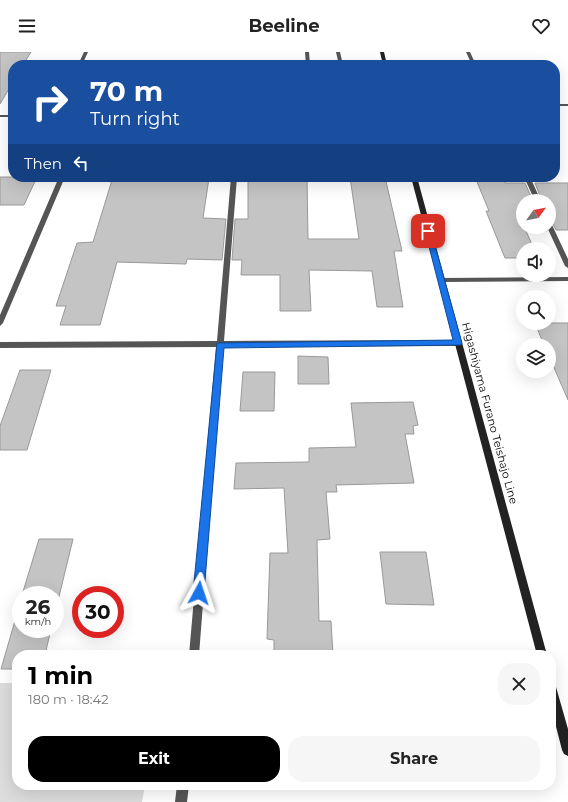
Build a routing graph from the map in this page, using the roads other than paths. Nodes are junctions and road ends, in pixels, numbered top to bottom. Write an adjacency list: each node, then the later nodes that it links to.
1 (60, 182): 10 (street)
2 (234, 182): 13 (street)
3 (415, 182): 9 (main road, Higashiyama Furano Teishajo Line)
4 (529, 182): 5 (street)
5 (535, 194)
6 (553, 234): 7 (street)
7 (568, 266)
8 (568, 279): 9 (street)
9 (441, 280): 11 (main road, Higashiyama Furano Teishajo Line)
10 (0, 323)
11 (458, 343): 13 (street); 15 (main road, Higashiyama Furano Teishajo Line)
12 (0, 345): 13 (street)
13 (220, 345): 14 (street)
14 (194, 650)
15 (541, 650)
16 (556, 706): 17 (main road)
17 (568, 750)
18 (182, 790): 19 (street)
19 (181, 802)

